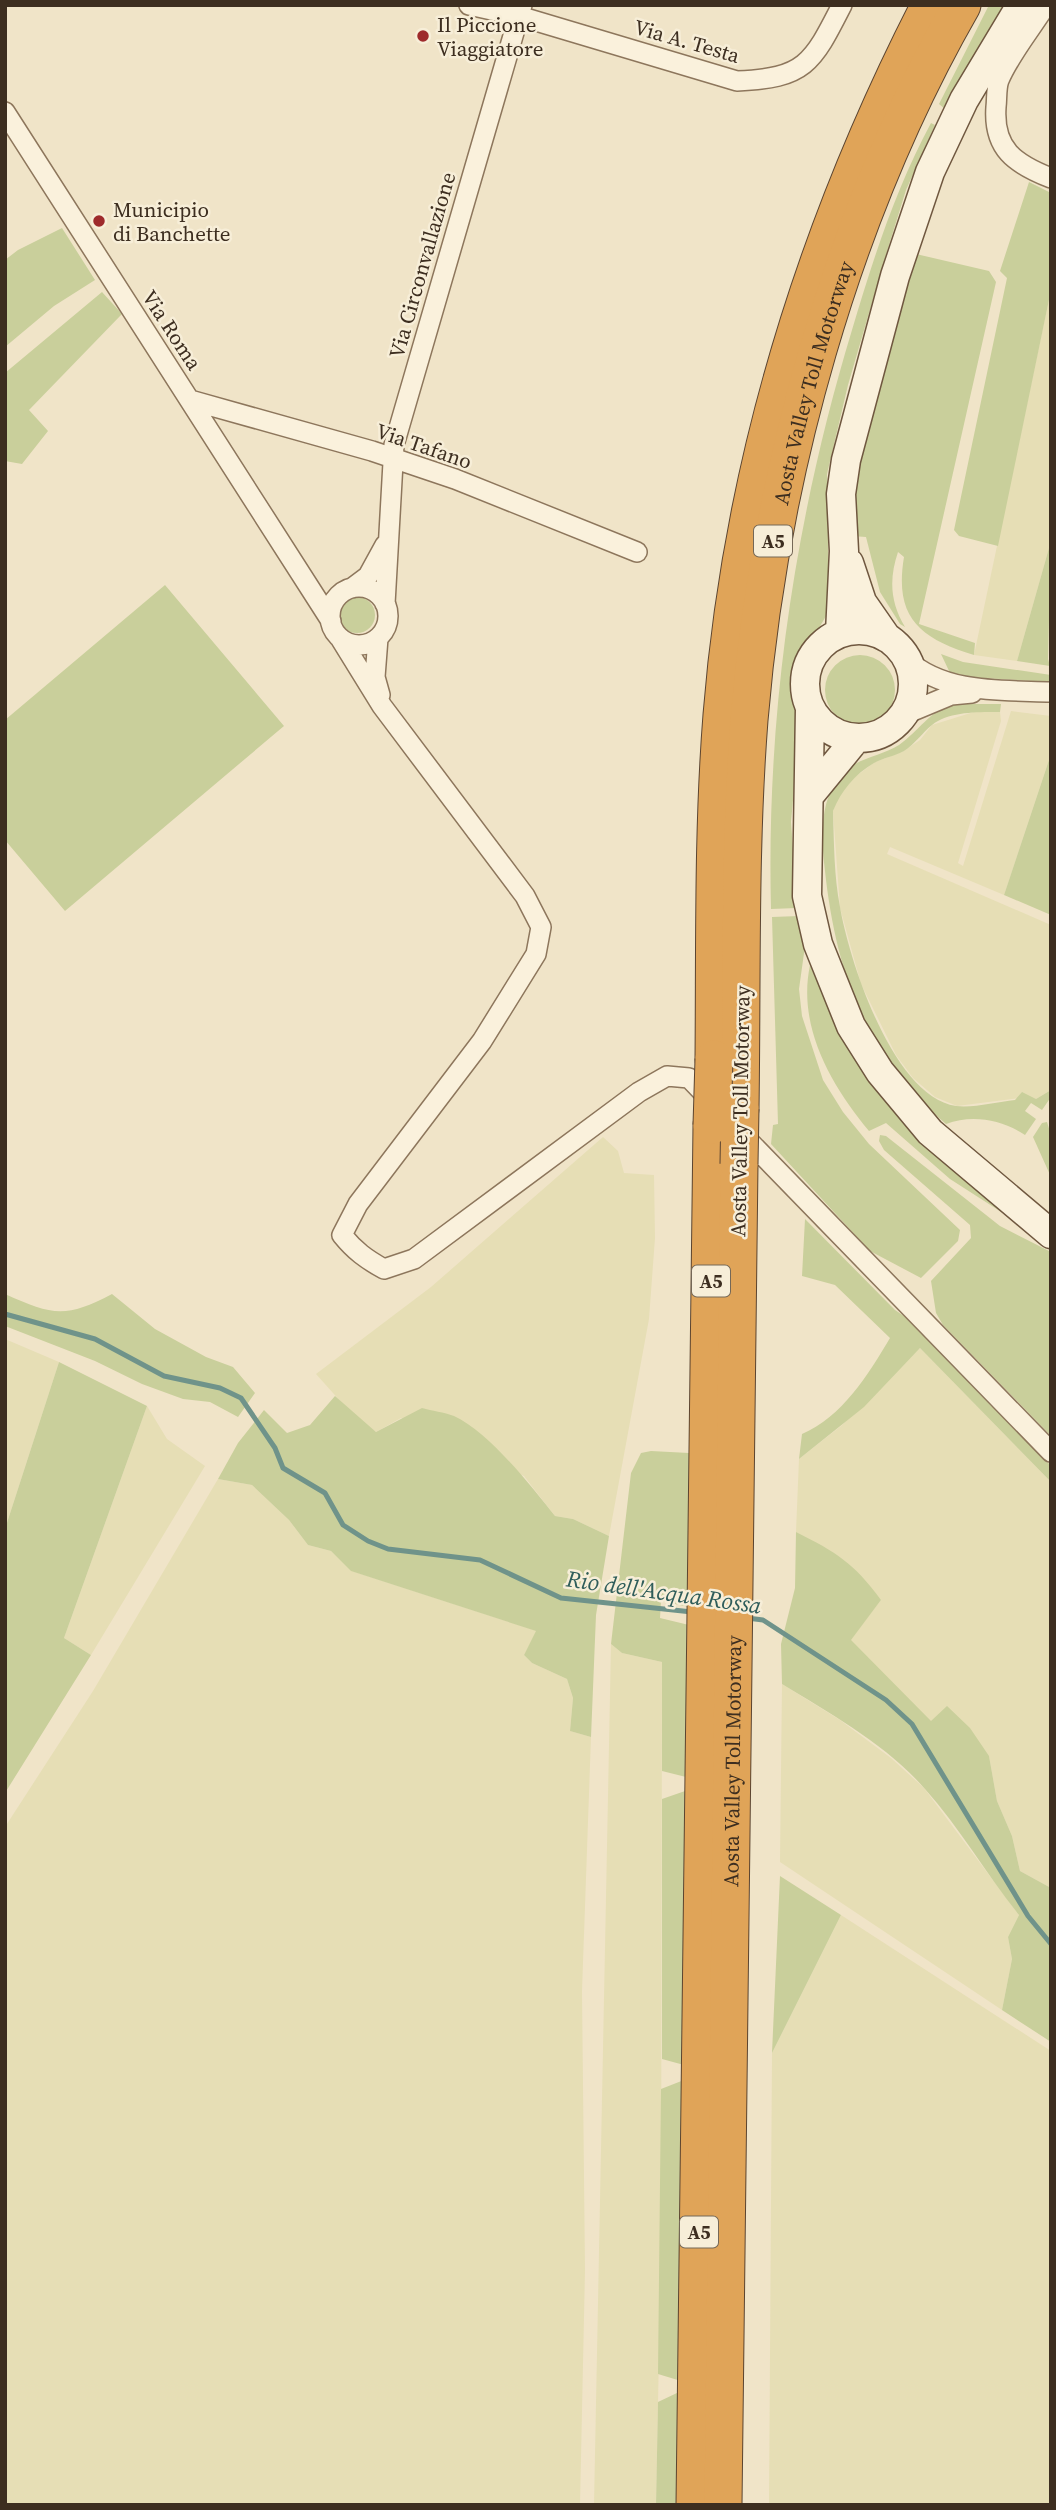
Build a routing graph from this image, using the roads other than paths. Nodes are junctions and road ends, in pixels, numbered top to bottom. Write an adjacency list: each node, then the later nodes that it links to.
1 (469, 5): 7 (street, Via A. Testa)
2 (842, 5): 7 (street, Via A. Testa)
3 (930, 5): 30 (highway, Aosta Valley Toll Motorway / A5, bridge)
4 (962, 5): 30 (highway, Aosta Valley Toll Motorway / A5)
5 (1021, 5): 13 (main road)
6 (1046, 5): 9 (street)
7 (521, 11): 11 (street, Via Circonvallazione)
8 (7, 118): 10 (street, Via Roma)
9 (1051, 178)
10 (190, 400): 11 (street, Via Tafano); 15 (street, Via Roma)
11 (393, 458): 12 (street, Via Circonvallazione); 14 (street, Via Tafano)
12 (387, 541): 16 (street, Via Circonvallazione); 17 (street, Via Circonvallazione)
13 (844, 551): 19 (main road); 21 (main road)
14 (637, 552)
15 (298, 573): 16 (street, Via Roma); 18 (street, Via Roma)
16 (345, 592): 17 (street); 18 (street)
17 (385, 604): 20 (street)
18 (335, 629): 20 (street); 25 (street, Via Roma)
19 (840, 633): 21 (main road); 26 (main road)
20 (378, 638): 25 (street)
21 (887, 638): 22 (main road)
22 (906, 659): 23 (street); 27 (main road)
23 (997, 690): 24 (street); 27 (street)
24 (1051, 692)
25 (382, 706): 33 (street, Via Roma)
26 (810, 708): 28 (main road); 29 (main road)
27 (903, 715): 28 (main road)
28 (855, 740): 29 (main road)
29 (810, 794): 31 (main road)
30 (726, 1117): 32 (highway, Aosta Valley Toll Motorway / A5); 32 (highway, Aosta Valley Toll Motorway / A5, bridge)
31 (1051, 1234)
32 (722, 1451): 34 (highway, Aosta Valley Toll Motorway / A5)
33 (1051, 1452)
34 (711, 2390): 35 (highway, Aosta Valley Toll Motorway / A5); 36 (highway, Aosta Valley Toll Motorway / A5)
35 (695, 2505)
36 (723, 2505)

